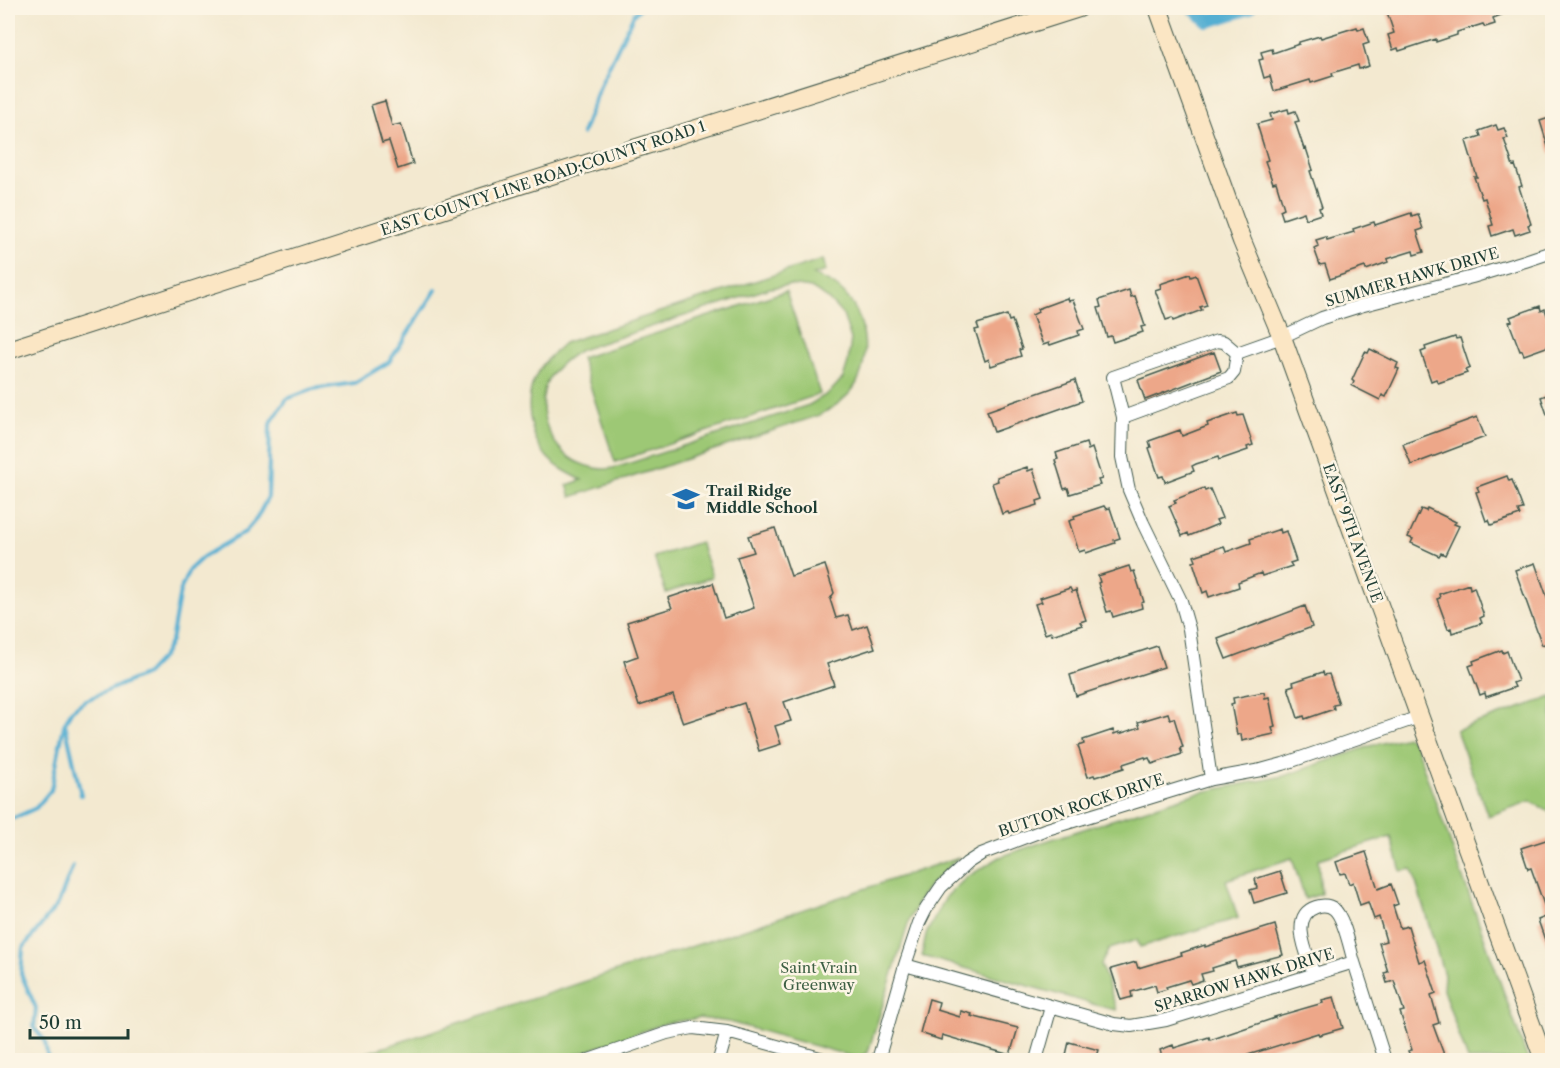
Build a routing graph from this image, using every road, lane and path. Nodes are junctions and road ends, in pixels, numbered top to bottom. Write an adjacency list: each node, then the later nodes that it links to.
1 (1079, 8): 5 (main road, EAST COUNTY LINE ROAD;COUNTY ROAD 1)
2 (1158, 8): 4 (main road, EAST 9TH AVENUE)
3 (1552, 252): 4 (street, SUMMER HAWK DRIVE)
4 (1282, 336): 6 (street, SUMMER HAWK DRIVE); 8 (main road, EAST 9TH AVENUE)
5 (8, 350)
6 (1237, 353): 7 (street); 7 (street)
7 (1123, 417): 9 (street)
8 (1419, 717): 9 (street, BUTTON ROCK DRIVE); 21 (main road, EAST 9TH AVENUE)
9 (1211, 779): 11 (street, BUTTON ROCK DRIVE)
10 (1354, 962): 12 (street, SPARROW HAWK DRIVE); 12 (street); 20 (street, SPARROW HAWK DRIVE)
11 (905, 965): 13 (street, SPARROW HAWK DRIVE); 18 (street, BUTTON ROCK DRIVE)
12 (1314, 974): 13 (street, SPARROW HAWK DRIVE)
13 (1051, 1007): 19 (street)
14 (727, 1032): 15 (street); 16 (street); 17 (street)
15 (589, 1060)
16 (719, 1060)
17 (827, 1060)
18 (878, 1060)
19 (1036, 1060)
20 (1385, 1060)
21 (1544, 1060)

